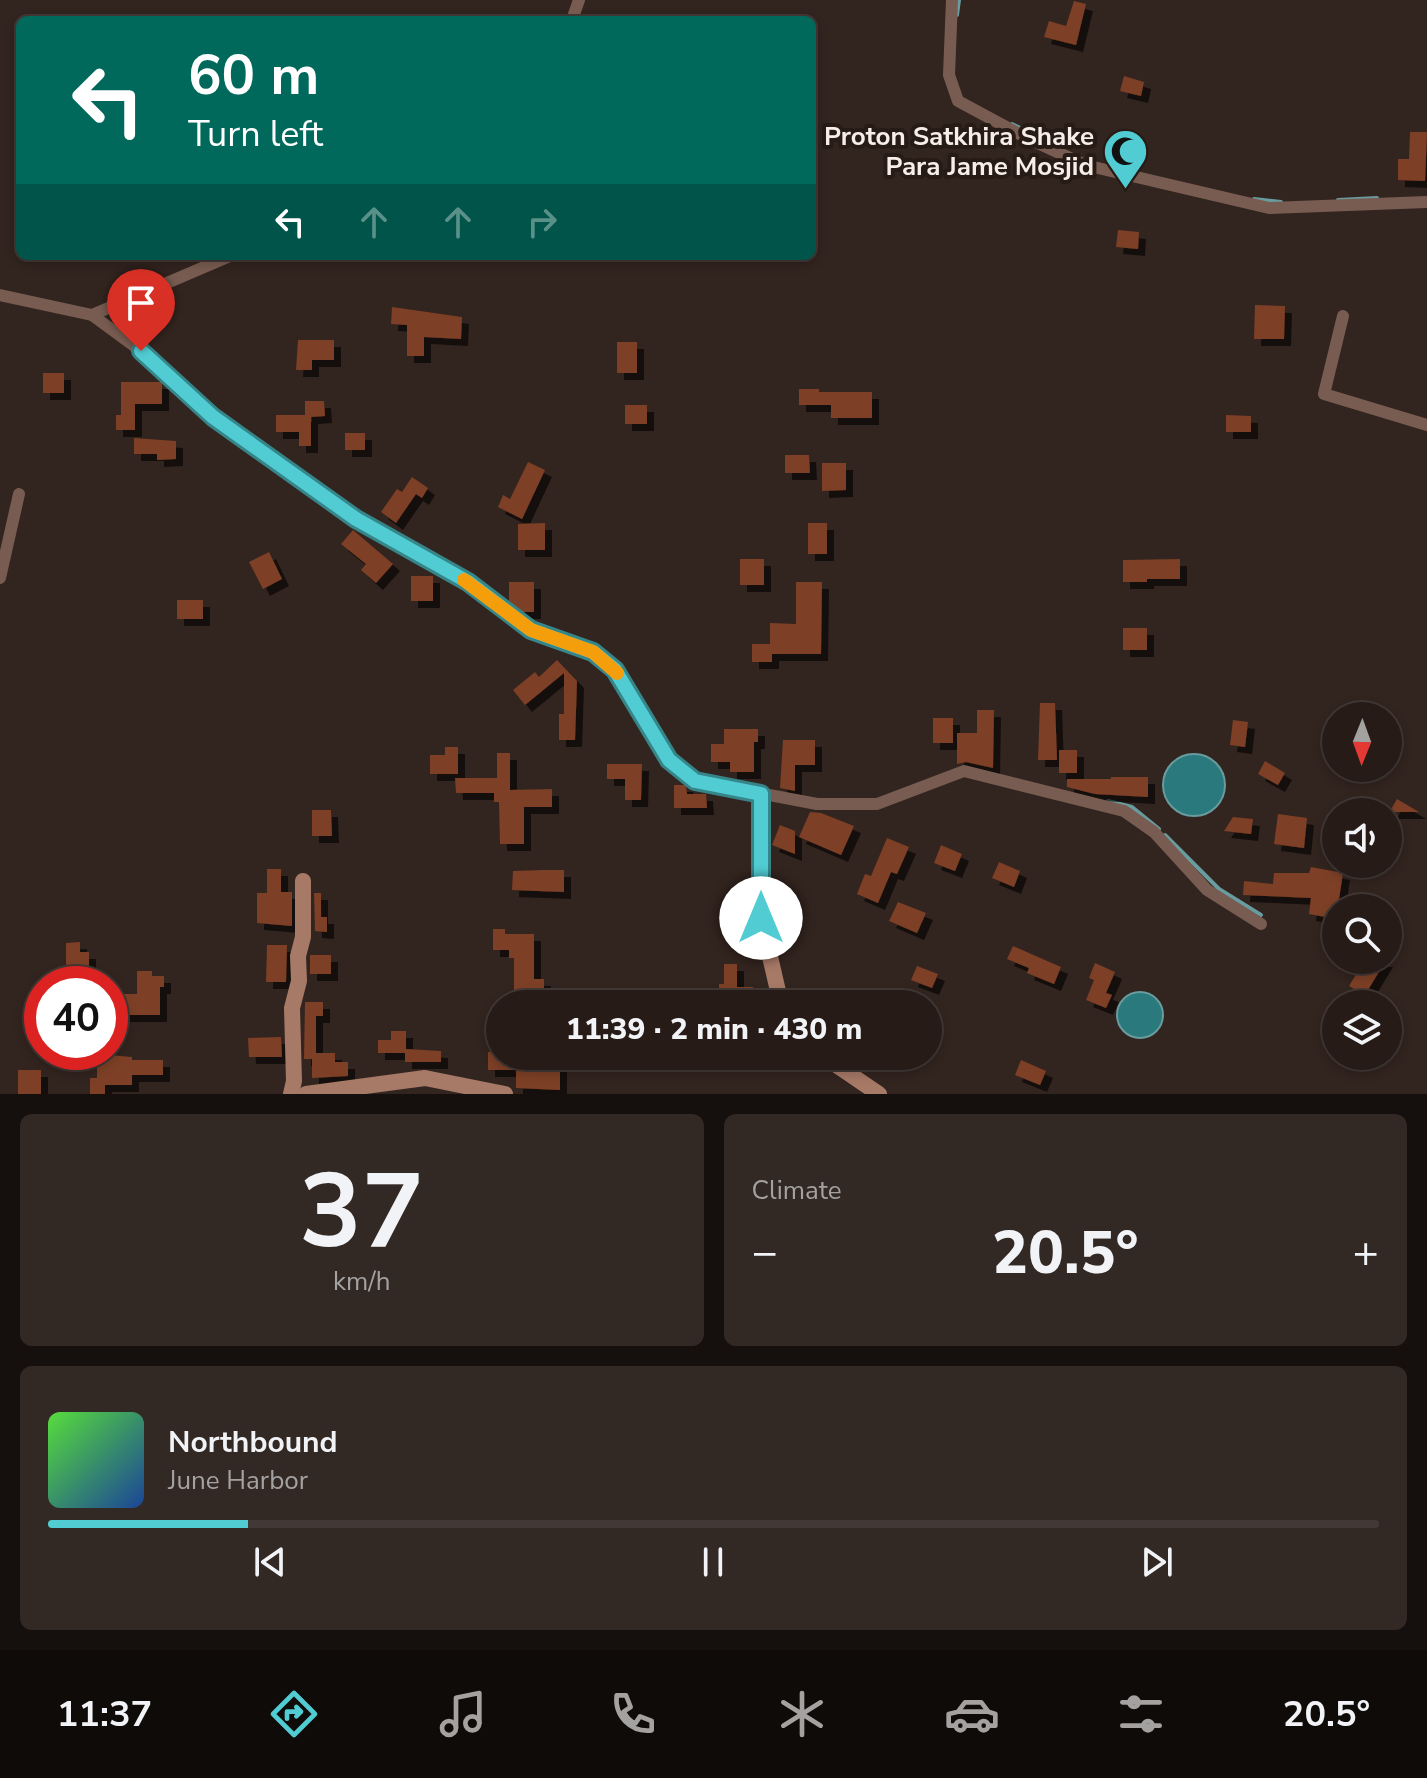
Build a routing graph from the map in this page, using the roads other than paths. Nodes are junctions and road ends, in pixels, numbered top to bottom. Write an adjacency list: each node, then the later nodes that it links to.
1 (952, 0): 2 (street)
2 (1427, 202)
3 (221, 260): 5 (street)
4 (0, 295): 5 (street)
5 (92, 315): 10 (street)
6 (1343, 316): 7 (street)
7 (1427, 425)
8 (19, 494): 9 (street)
9 (0, 578)
10 (761, 794): 12 (street); 13 (street)
11 (303, 881): 16 (street)
12 (1261, 924)
13 (778, 990)
14 (844, 1070): 19 (street)
15 (358, 1090): 17 (street); 18 (street)
16 (291, 1094)
17 (306, 1094)
18 (505, 1094)
19 (879, 1094)

